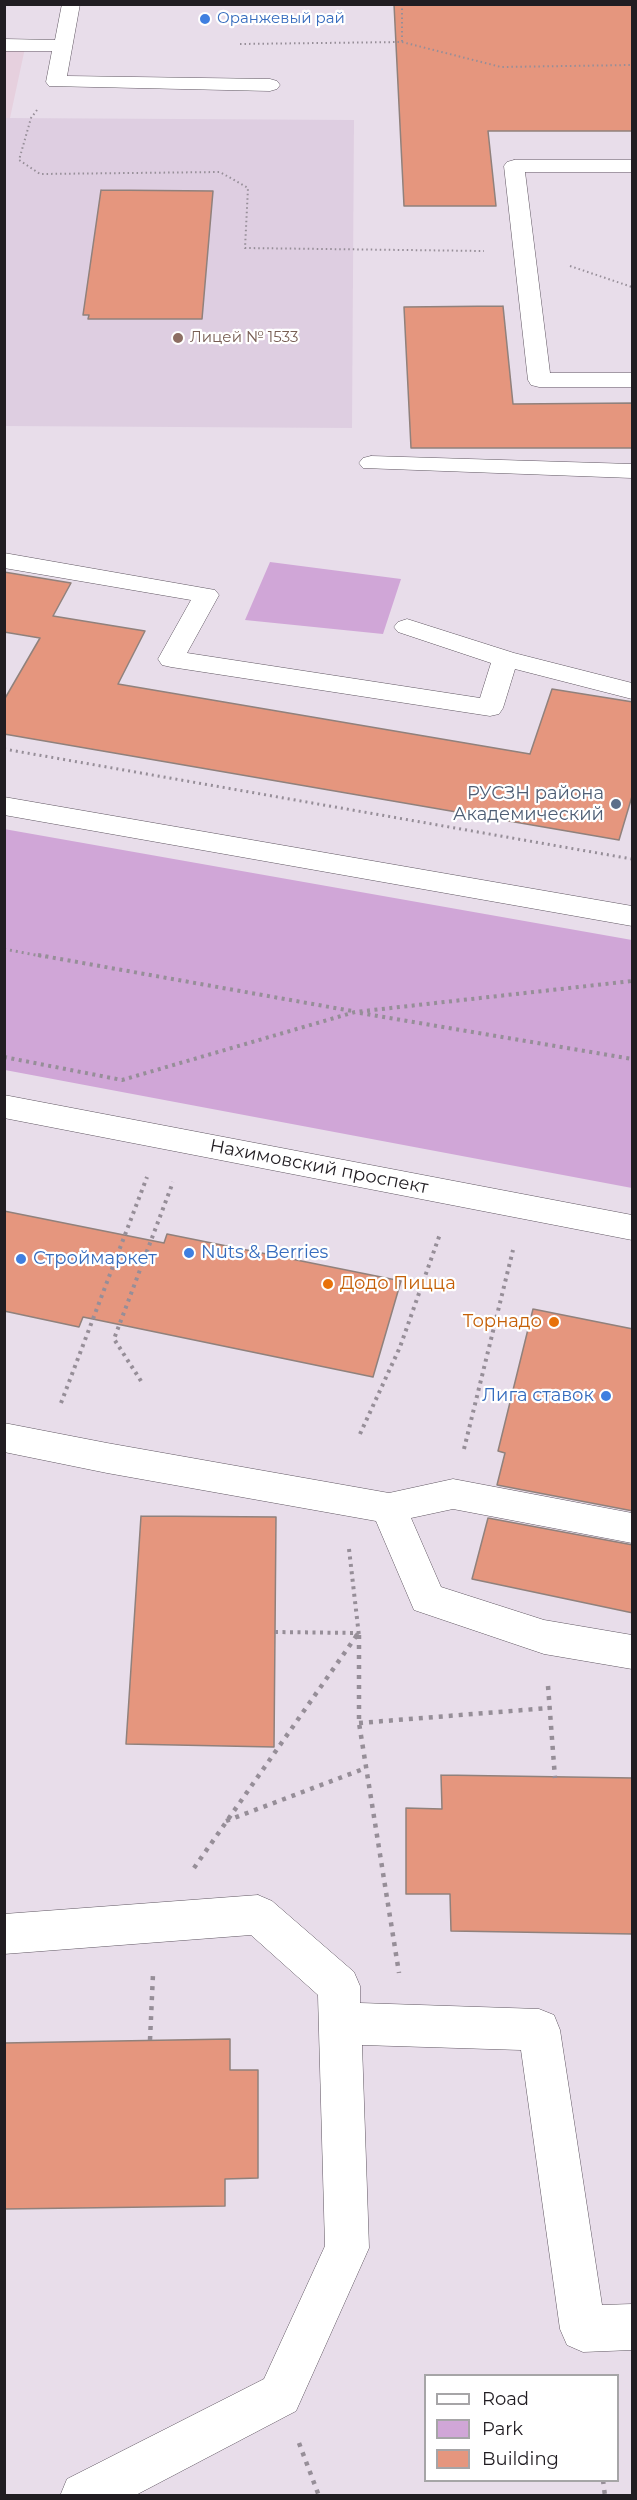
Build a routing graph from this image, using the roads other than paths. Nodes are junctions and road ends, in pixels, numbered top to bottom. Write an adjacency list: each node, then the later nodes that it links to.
1 (71, 4): 3 (main road)
2 (4, 45): 3 (main road)
3 (64, 45): 4 (main road)
4 (270, 85)
5 (633, 166): 6 (main road)
6 (633, 380)
7 (370, 463): 8 (main road)
8 (633, 471)
9 (4, 560): 11 (main road)
10 (407, 627): 11 (main road)
11 (505, 659): 12 (main road)
12 (633, 691)
13 (4, 806): 14 (main road)
14 (633, 916)
15 (4, 1106): 16 (main road, Нахимовский проспект)
16 (633, 1228)
17 (21, 1446): 18 (main road)
18 (389, 1508): 19 (main road); 20 (main road)
19 (633, 1528)
20 (633, 1652)
21 (4, 1934): 22 (main road)
22 (340, 2024): 23 (main road); 24 (main road)
23 (633, 2327)
24 (84, 2496)

